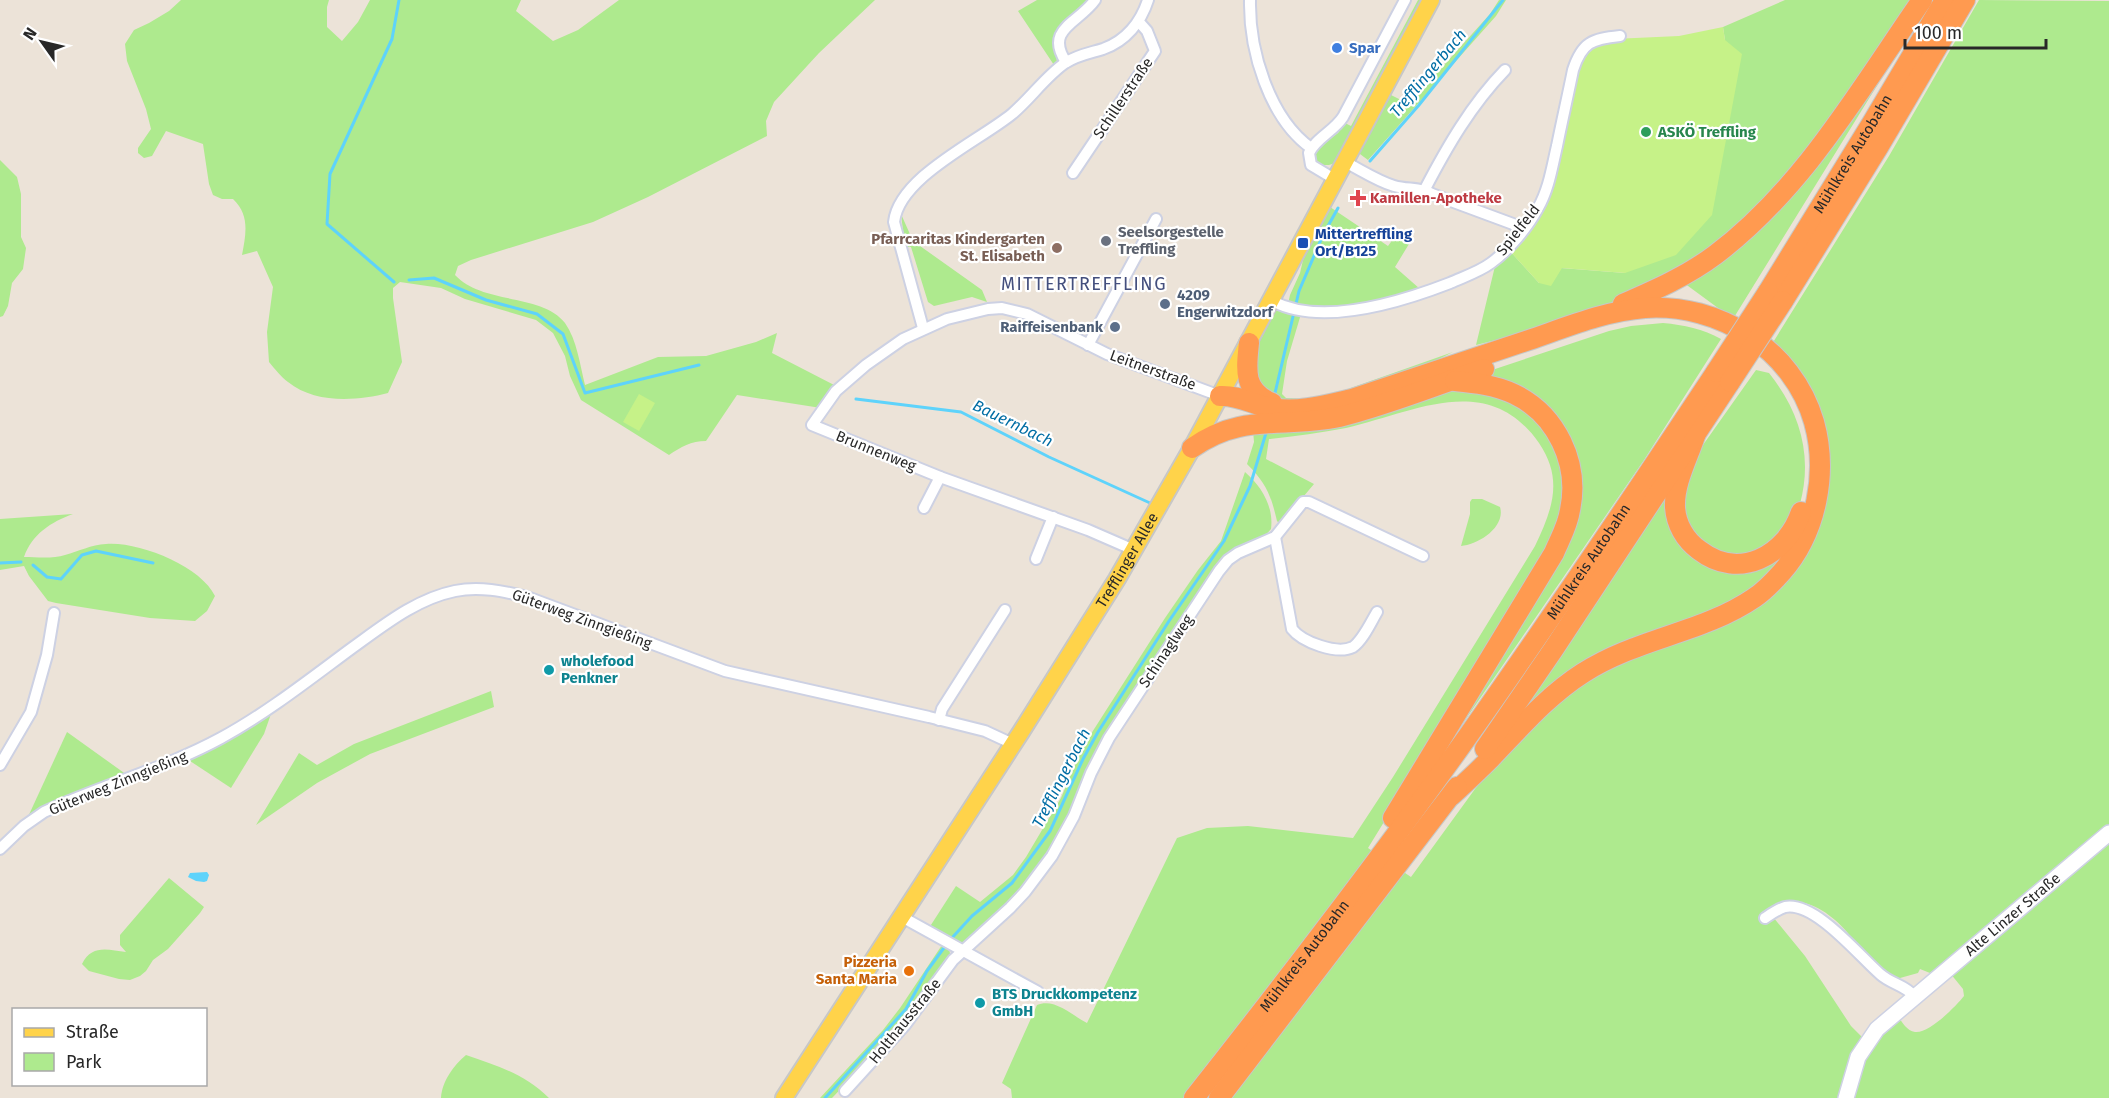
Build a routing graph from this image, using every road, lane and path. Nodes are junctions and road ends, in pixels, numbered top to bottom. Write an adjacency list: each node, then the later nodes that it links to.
1 (1095, 0): 11 (street)
2 (1148, 0): 9 (street)
3 (1250, 0): 13 (street)
4 (1405, 0): 13 (street)
5 (1431, 0): 14 (main road, Trefflinger Allee)
6 (1922, 0): 22 (highway)
7 (1945, 0): 20 (highway, Mühlkreis Autobahn)
8 (1965, 0): 20 (highway, Mühlkreis Autobahn)
9 (1139, 21): 11 (street); 15 (street, Schillerstraße)
10 (1620, 36): 19 (street, Spielfeld)
11 (1066, 62): 23 (street)
12 (1505, 70): 17 (street)
13 (1311, 148): 16 (street)
14 (1346, 162): 16 (main road, Trefflinger Allee); 17 (street)
15 (1073, 173)
16 (1336, 180): 21 (main road, Trefflinger Allee)
17 (1425, 189): 19 (street)
18 (1156, 219): 25 (street)
19 (1521, 231): 21 (street, Spielfeld)
20 (1775, 296): 26 (highway, Mühlkreis Autobahn, bridge)
21 (1279, 304): 24 (main road, Trefflinger Allee)
22 (1598, 317): 29 (highway); 47 (highway)
23 (923, 328): 25 (street, Leitnerstraße); 31 (street, Leitnerstraße)
24 (1249, 343): 28 (main road, Trefflinger Allee); 29 (highway)
25 (1088, 345): 28 (street, Leitnerstraße)
26 (1723, 377): 32 (highway, Mühlkreis Autobahn); 50 (highway, Mühlkreis Autobahn)
27 (1449, 381): 30 (highway); 32 (highway); 50 (highway)
28 (1220, 396): 29 (highway); 30 (highway); 33 (main road, Trefflinger Allee)
29 (1295, 409)
30 (1261, 423): 33 (highway)
31 (812, 424): 34 (street, Brunnenweg)
32 (1695, 436): 47 (highway, Mühlkreis Autobahn)
33 (1192, 448): 38 (main road, Trefflinger Allee)
34 (940, 477): 35 (street); 36 (street, Brunnenweg)
35 (924, 508)
36 (1053, 518): 38 (street, Brunnenweg); 40 (street)
37 (1275, 537): 39 (street); 42 (street); 53 (street, Schinaglweg)
38 (1134, 550): 45 (main road, Trefflinger Allee)
39 (1424, 556)
40 (1036, 559)
41 (1005, 610): 44 (street)
42 (1377, 612)
43 (54, 613): 46 (street)
44 (939, 720): 45 (street, Güterweg Zinngießing); 49 (street, Güterweg Zinngießing)
45 (1010, 743): 51 (main road, Trefflinger Allee)
46 (0, 765)
47 (1451, 796): 59 (highway, Mühlkreis Autobahn)
48 (2109, 833): 55 (street, Alte Linzer Straße)
49 (0, 849)
50 (1353, 892): 58 (highway, Mühlkreis Autobahn)
51 (902, 917): 53 (street); 57 (main road, Trefflinger Allee)
52 (1765, 918): 55 (street)
53 (959, 949): 54 (street); 56 (street, Holthausstraße)
54 (1038, 992)
55 (1914, 996): 60 (street, Alte Linzer Straße)
56 (845, 1090)
57 (784, 1098)
58 (1194, 1098)
59 (1220, 1098)
60 (1846, 1098)

